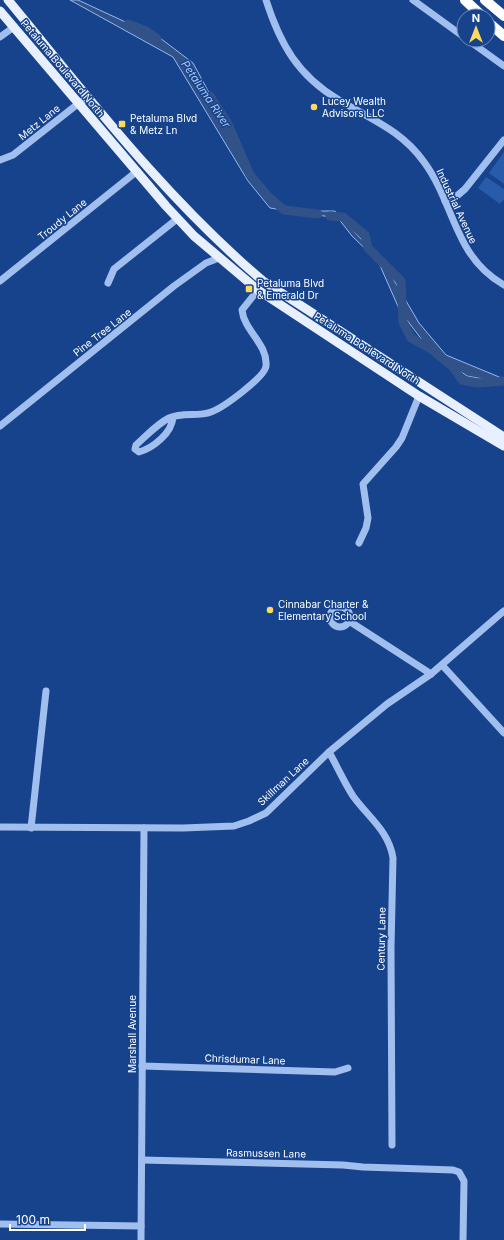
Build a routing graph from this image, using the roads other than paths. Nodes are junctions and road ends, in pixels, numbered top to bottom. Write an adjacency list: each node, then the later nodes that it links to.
1 (8, 0): 16 (main road, Petaluma Boulevard North)
2 (266, 0): 21 (street, Industrial Avenue)
3 (413, 0): 11 (street)
4 (465, 0): 6 (highway)
5 (485, 0): 8 (highway)
6 (474, 8)
7 (0, 11): 9 (main road, Petaluma Boulevard North)
8 (504, 16)
9 (14, 27): 13 (street); 17 (main road, Petaluma Boulevard North)
10 (496, 29): 12 (highway)
11 (456, 31)
12 (504, 36)
13 (0, 37)
14 (479, 48): 15 (street)
15 (504, 66)
16 (89, 98): 17 (street, Metz Lane); 31 (main road, Petaluma Boulevard North)
17 (79, 103): 19 (street, Metz Lane); 20 (main road, Petaluma Boulevard North)
18 (504, 140): 21 (street)
19 (0, 160)
20 (136, 172): 22 (main road, Petaluma Boulevard North); 24 (street, Troudy Lane)
21 (445, 201): 26 (street, Industrial Avenue)
22 (178, 219): 23 (main road, Petaluma Boulevard North); 25 (street)
23 (219, 258): 27 (main road, Petaluma Boulevard North); 30 (street, Pine Tree Lane)
24 (0, 281)
25 (108, 283)
26 (504, 285)
27 (258, 290): 28 (main road, Petaluma Boulevard North); 29 (street)
28 (419, 396): 32 (main road, Petaluma Boulevard North); 33 (street)
29 (173, 417): 29 (street)
30 (0, 426)
31 (504, 437)
32 (504, 446)
33 (359, 542)
34 (504, 611): 36 (street, Skillman Lane)
35 (349, 621): 37 (street)
36 (442, 665): 37 (street, Skillman Lane); 39 (street)
37 (431, 674): 40 (street, Skillman Lane)
38 (46, 691): 42 (street)
39 (504, 733)
40 (329, 752): 43 (street, Skillman Lane); 46 (street, Century Lane)
41 (0, 827): 42 (street, Skillman Lane)
42 (31, 828): 43 (street, Skillman Lane)
43 (144, 828): 44 (street, Marshall Avenue)
44 (142, 1066): 45 (street, Chrisdumar Lane); 47 (street, Marshall Avenue)
45 (348, 1068)
46 (392, 1145)
47 (142, 1160): 49 (street, Marshall Avenue); 51 (street, Rasmussen Lane)
48 (0, 1224): 49 (street)
49 (141, 1226): 50 (street, Marshall Avenue)
50 (141, 1240)
51 (463, 1240)

